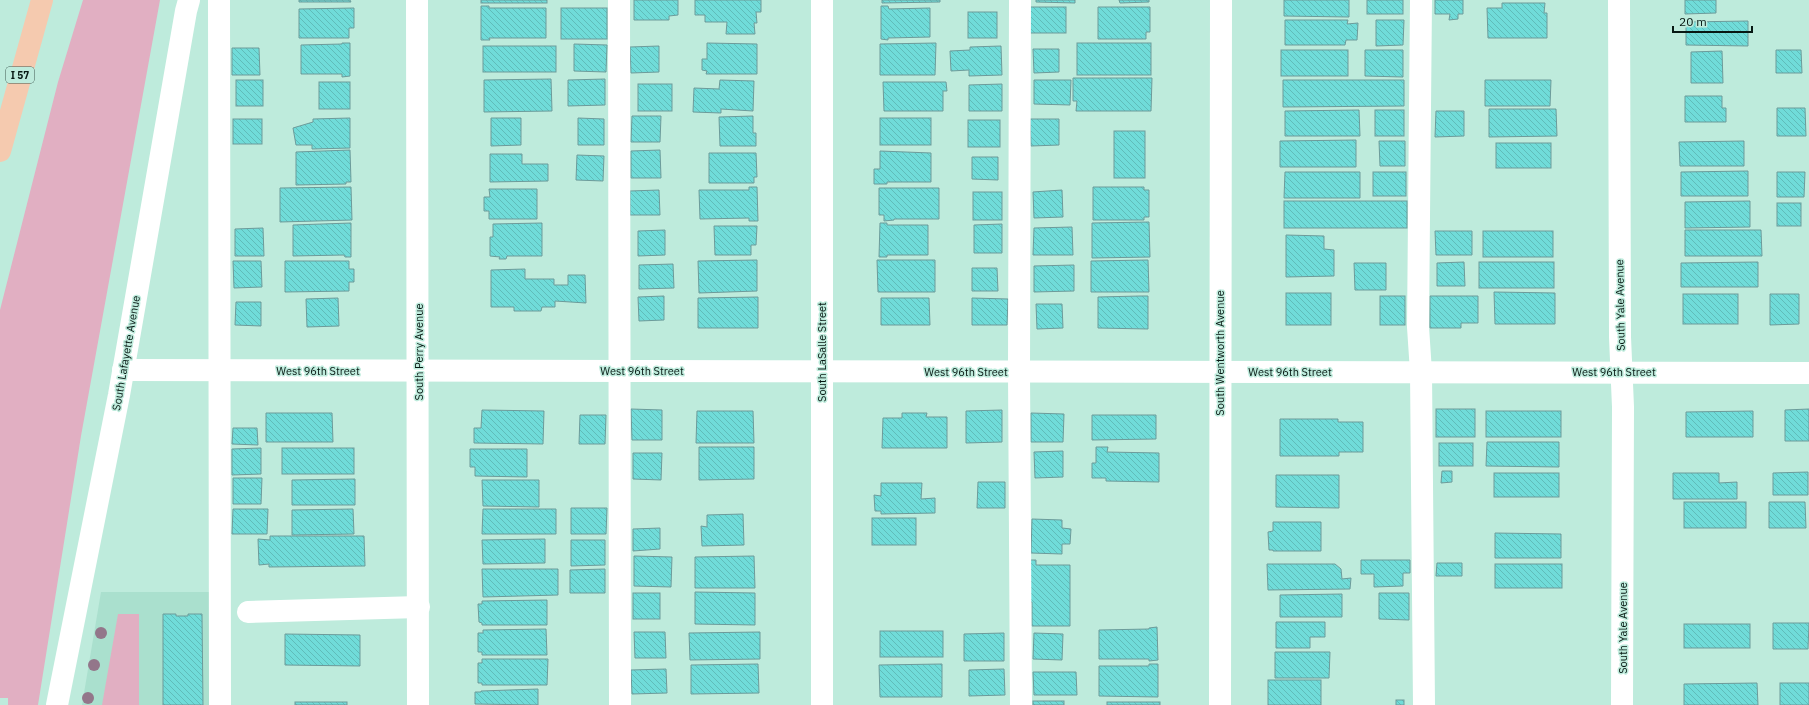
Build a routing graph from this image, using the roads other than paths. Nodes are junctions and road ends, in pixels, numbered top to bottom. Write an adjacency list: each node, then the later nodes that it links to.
1 (42, 0): 11 (highway, I 57)
2 (189, 0): 12 (street, South Lafayette Avenue)
3 (219, 0): 13 (street)
4 (417, 0): 14 (street, South Perry Avenue)
5 (619, 0): 15 (street)
6 (822, 0): 16 (street, South LaSalle Street)
7 (1020, 0): 17 (street)
8 (1221, 0): 18 (street, South Wentworth Avenue)
9 (1421, 0): 19 (street)
10 (1619, 0): 21 (street, South Yale Avenue)
11 (0, 151)
12 (123, 370): 13 (street, West 96th Street); 24 (street, South Lafayette Avenue)
13 (220, 371): 14 (street, West 96th Street); 25 (street)
14 (419, 371): 15 (street, West 96th Street); 22 (street, South Perry Avenue)
15 (620, 371): 16 (street, West 96th Street); 27 (street)
16 (822, 371): 17 (street, West 96th Street); 28 (street, South LaSalle Street)
17 (1018, 372): 18 (street, West 96th Street); 29 (street)
18 (1220, 372): 19 (street, West 96th Street); 30 (street, South Wentworth Avenue)
19 (1421, 372): 21 (street, West 96th Street); 31 (street)
20 (1809, 372): 21 (street, West 96th Street)
21 (1622, 373): 32 (street, South Yale Avenue)
22 (418, 607): 23 (street); 26 (street, South Perry Avenue)
23 (248, 612)
24 (57, 705)
25 (220, 705)
26 (418, 705)
27 (620, 705)
28 (822, 705)
29 (1021, 705)
30 (1220, 705)
31 (1424, 705)
32 (1622, 705)

